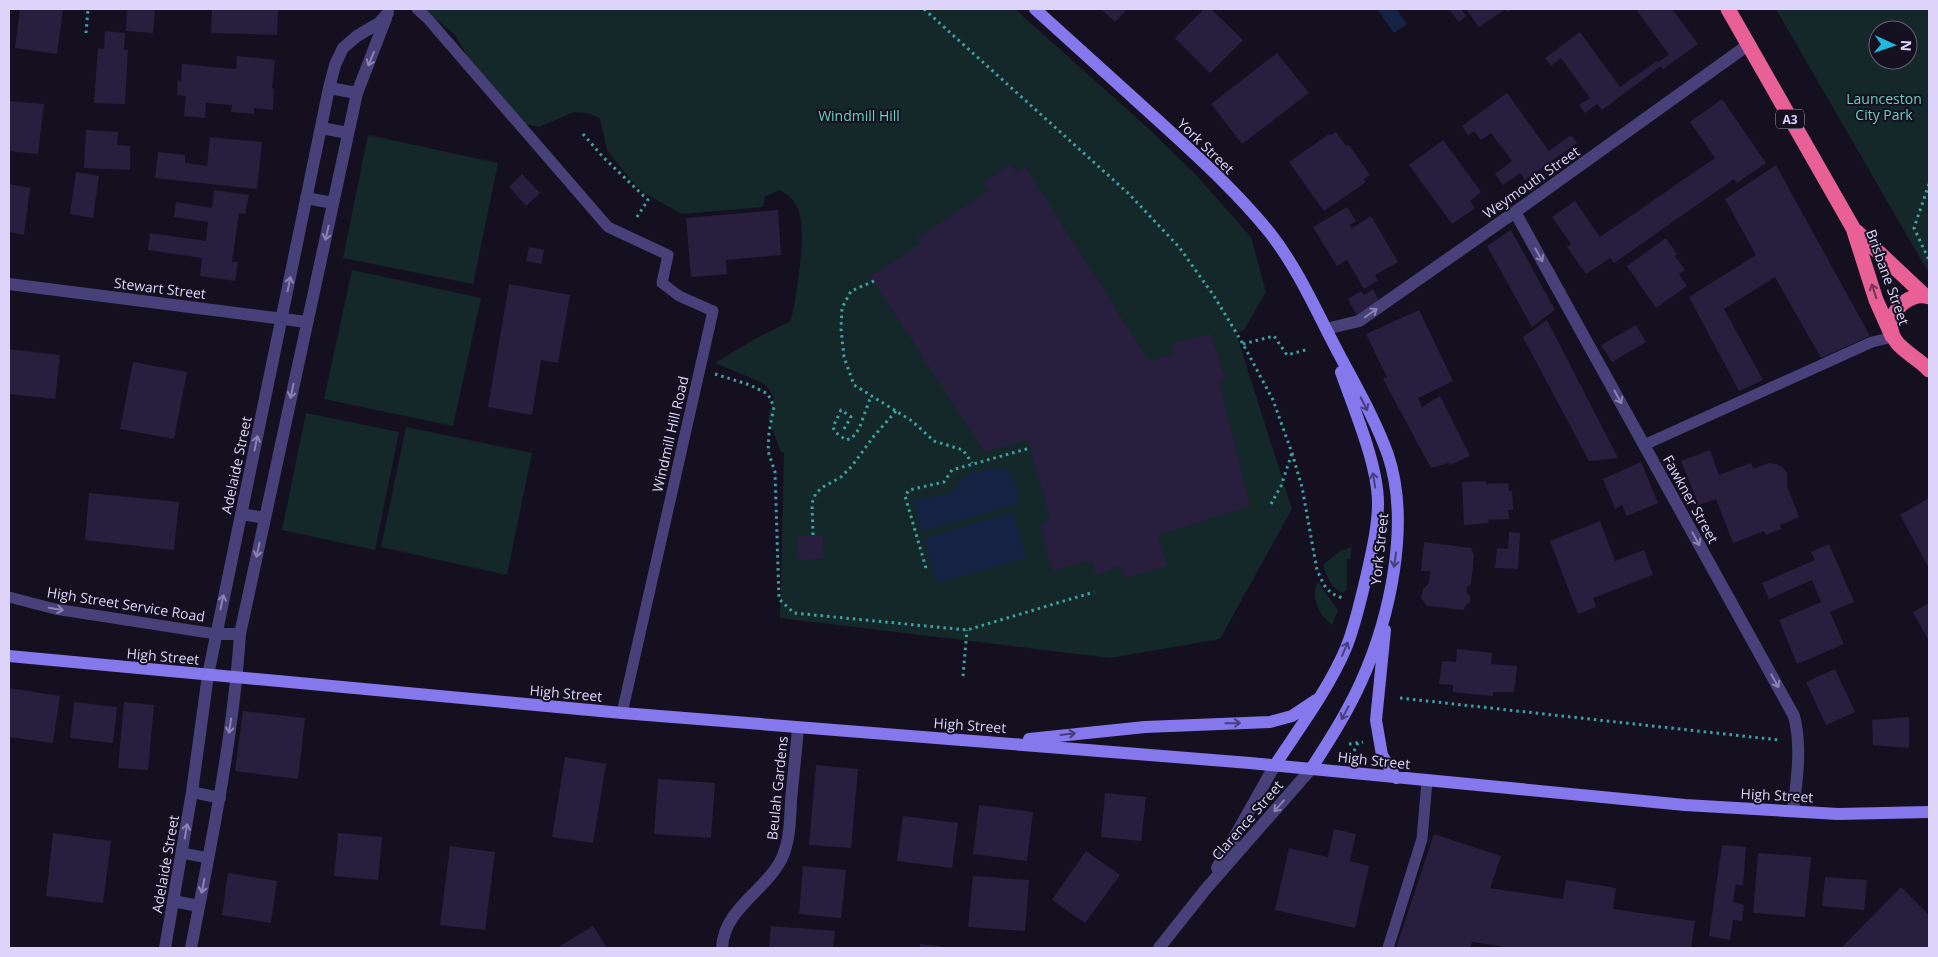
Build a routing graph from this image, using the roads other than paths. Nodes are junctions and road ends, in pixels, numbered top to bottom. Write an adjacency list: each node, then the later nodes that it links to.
1 (417, 9): 32 (lane, Windmill Hill Road)
2 (1036, 9): 18 (main road, York Street)
3 (1728, 9): 5 (highway, Brisbane Street / A3)
4 (389, 11): 6 (street, Adelaide Street); 7 (street, Adelaide Street, one-way to 7)
5 (1748, 45): 12 (street, Weymouth Street); 13 (highway, Brisbane Street / A3)
6 (329, 88): 7 (street); 8 (street, Adelaide Street)
7 (357, 93): 9 (street, Adelaide Street)
8 (321, 128): 9 (street); 10 (street, Adelaide Street)
9 (348, 133): 11 (street, Adelaide Street)
10 (306, 198): 11 (street); 16 (street, Adelaide Street, one-way to 10)
11 (333, 203): 17 (street, Adelaide Street, one-way to 17)
12 (1516, 212): 18 (street, Weymouth Street, one-way to 12); 21 (street, Fawkner Street, one-way to 21)
13 (1853, 228): 15 (highway, Brisbane Street / A3); 19 (highway, Brisbane Street / A3, one-way to 13)
14 (9, 284): 16 (street, Stewart Street)
15 (1926, 296): 19 (highway, A3)
16 (282, 318): 17 (street, Stewart Street); 22 (street, Adelaide Street, one-way to 16)
17 (307, 322): 23 (street, Adelaide Street, one-way to 23)
18 (1326, 329): 25 (main road, York Street, one-way to 25); 31 (main road, York Street, one-way to 18)
19 (1893, 337): 20 (highway, A3); 21 (lane)
20 (1929, 370)
21 (1644, 445): 41 (street, Fawkner Street, one-way to 41)
22 (241, 514): 23 (street); 26 (street, Adelaide Street, one-way to 22)
23 (265, 518): 27 (street, Adelaide Street, one-way to 27)
24 (9, 598): 26 (lane, High Street Service Road, one-way to 26)
25 (1388, 600): 36 (main road, York Street, one-way to 36); 37 (main road)
26 (216, 634): 27 (street, High Street Service Road); 29 (street, Adelaide Street)
27 (240, 634): 30 (street, Adelaide Street)
28 (9, 656): 29 (main road, High Street)
29 (208, 675): 30 (main road, High Street); 39 (street, Adelaide Street)
30 (237, 678): 32 (main road, High Street); 40 (street, Adelaide Street, one-way to 40)
31 (1321, 696): 34 (main road, one-way to 31); 35 (main road, York Street)
32 (622, 713): 33 (main road, High Street)
33 (798, 728): 34 (main road, High Street); 50 (street, Beulah Gardens)
34 (1002, 742): 35 (main road, High Street)
35 (1275, 765): 36 (main road, High Street); 45 (street, Clarence Street)
36 (1311, 769): 37 (main road, High Street); 45 (street, Clarence Street, one-way to 45)
37 (1396, 778): 38 (main road, High Street)
38 (1427, 781): 41 (main road, High Street); 52 (lane)
39 (192, 792): 40 (street); 43 (street, Adelaide Street, one-way to 39)
40 (220, 798): 44 (street, Adelaide Street)
41 (1793, 811): 42 (main road, High Street)
42 (1929, 812)
43 (182, 853): 44 (lane); 46 (street, Adelaide Street)
44 (208, 858): 47 (street, Adelaide Street, one-way to 47)
45 (1205, 890): 51 (street, Clarence Street)
46 (173, 901): 47 (street); 48 (street, Adelaide Street)
47 (199, 906): 49 (street, Adelaide Street)
48 (165, 948)
49 (192, 948)
50 (722, 948)
51 (1159, 948)
52 (1388, 948)

